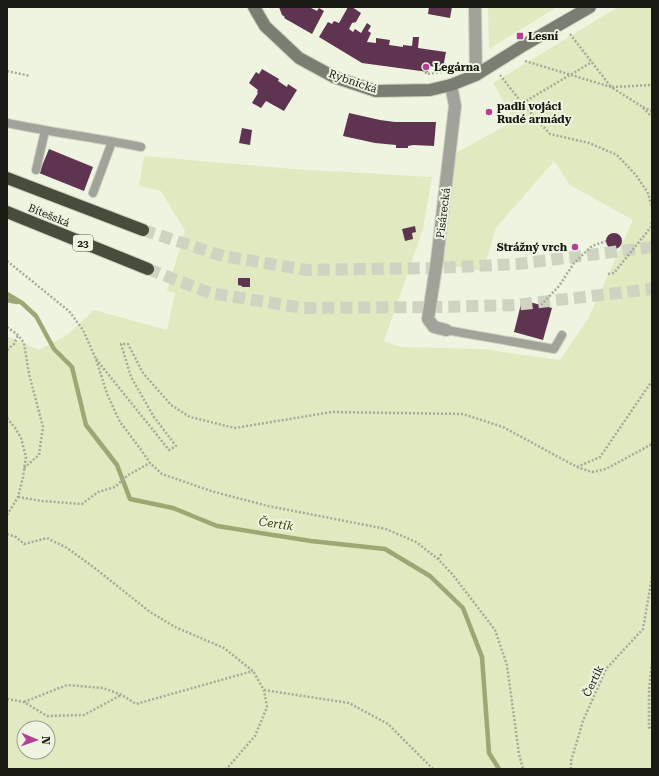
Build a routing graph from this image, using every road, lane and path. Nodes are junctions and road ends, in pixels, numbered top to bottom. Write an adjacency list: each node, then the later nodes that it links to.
1 (254, 7): 14 (street, Rybnická)
2 (590, 7): 7 (street)
3 (476, 8): 10 (street)
4 (570, 34): 6 (path)
5 (526, 62): 11 (path)
6 (592, 62): 11 (path); 16 (path)
7 (492, 66): 10 (street); 17 (path)
8 (7, 71): 12 (path)
9 (426, 72): 13 (path)
10 (476, 75): 14 (street, Rybnická)
11 (570, 75): 16 (path); 17 (path)
12 (30, 76)
13 (434, 77)
14 (451, 85): 39 (street, Pisárecká)
15 (652, 85): 16 (path)
16 (611, 87): 18 (path)
17 (522, 103): 20 (path); 29 (path)
18 (641, 106): 19 (path); 21 (path)
19 (652, 111)
20 (508, 112)
21 (652, 118)
22 (7, 123): 23 (lane)
23 (45, 131): 24 (lane); 26 (lane)
24 (112, 142): 25 (lane); 28 (lane)
25 (141, 147)
26 (36, 170)
27 (11, 180): 32 (highway, Bítešská)
28 (93, 193)
29 (652, 207)
30 (7, 212): 35 (highway, Bítešská / 23)
31 (652, 222): 36 (path)
32 (143, 230)
33 (606, 241): 37 (path)
34 (7, 260): 43 (path)
35 (148, 269)
36 (608, 274)
37 (541, 306)
38 (7, 328): 40 (path)
39 (446, 330): 41 (lane)
40 (18, 335): 42 (path); 49 (path)
41 (562, 335)
42 (7, 350)
43 (96, 359): 47 (path); 48 (path)
44 (652, 381): 48 (path)
45 (7, 418): 49 (path)
46 (652, 444): 48 (path)
47 (150, 463): 50 (path); 54 (path)
48 (577, 467)
49 (24, 468): 50 (path)
50 (18, 496): 51 (path)
51 (7, 515)
52 (7, 534): 57 (path)
53 (442, 553): 54 (path)
54 (438, 559): 65 (path)
55 (652, 577): 66 (path, Čertík)
56 (652, 663): 62 (path)
57 (253, 671): 58 (path); 59 (path)
58 (264, 690): 63 (path); 64 (path)
59 (122, 695): 61 (path); 61 (path)
60 (7, 699): 61 (path)
61 (24, 702)
62 (652, 727)
63 (226, 769)
64 (433, 769)
65 (523, 769)
66 (571, 769)

